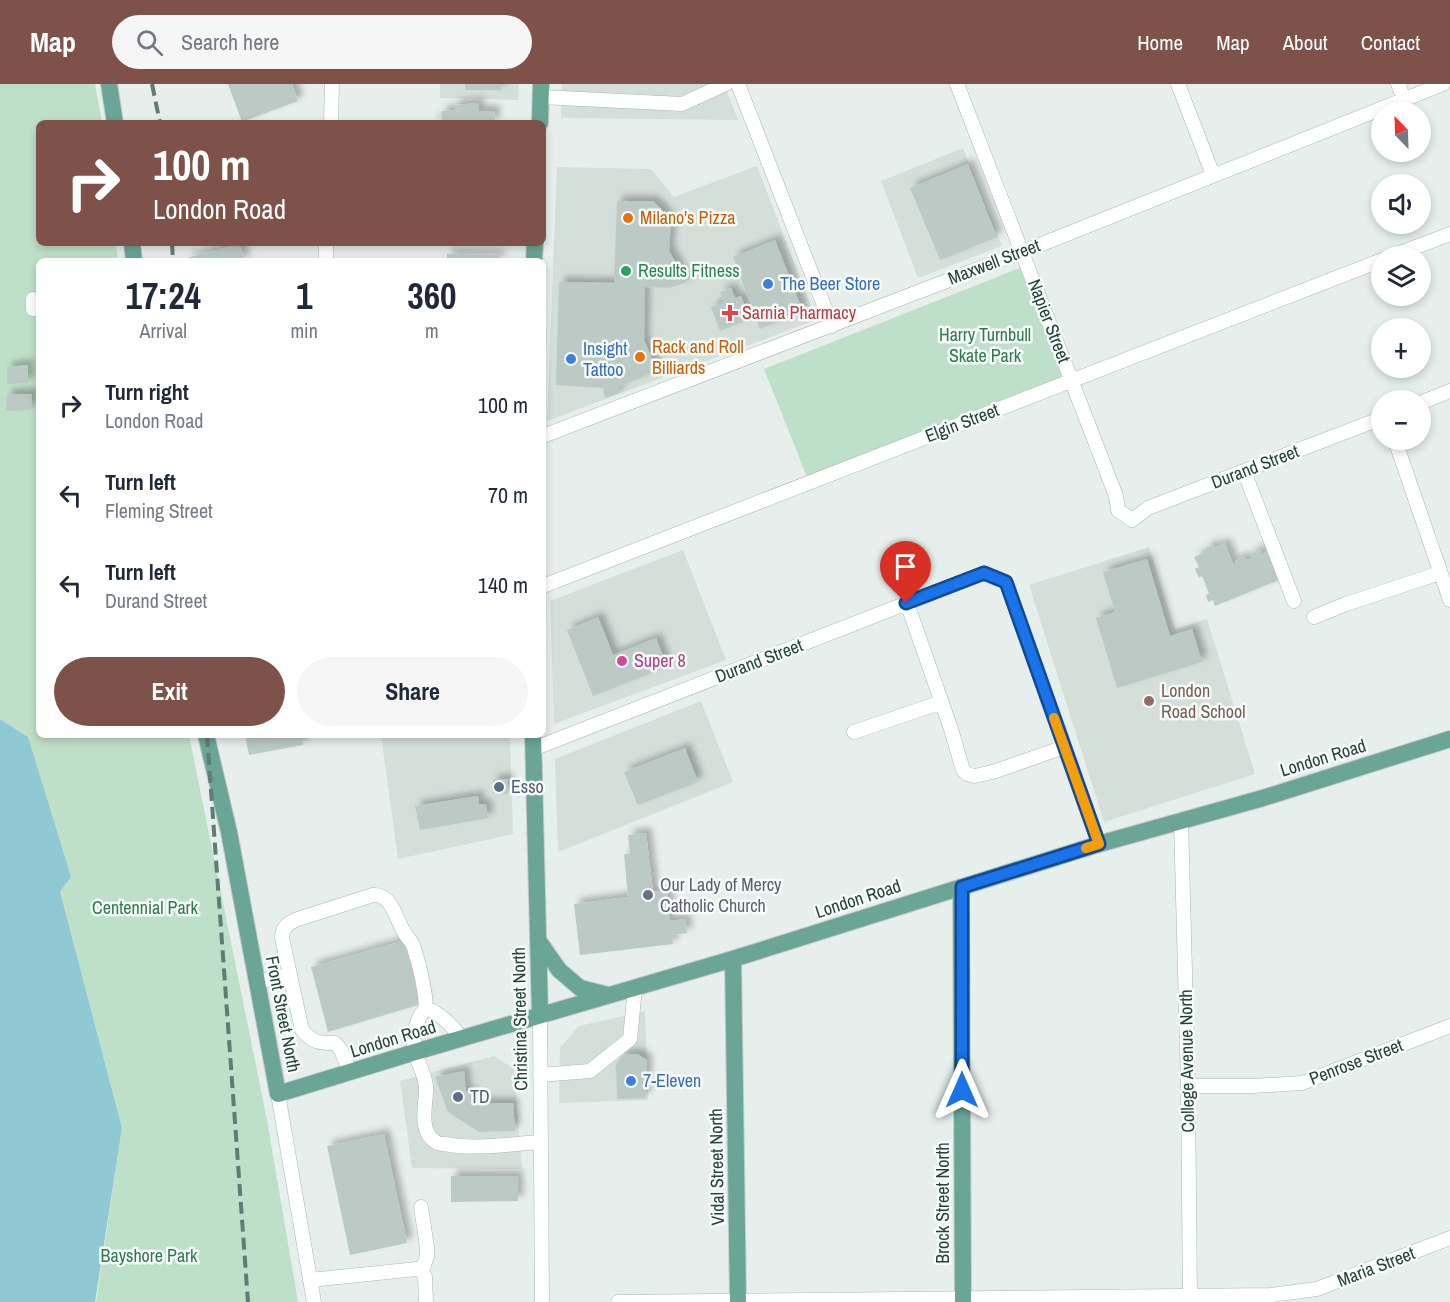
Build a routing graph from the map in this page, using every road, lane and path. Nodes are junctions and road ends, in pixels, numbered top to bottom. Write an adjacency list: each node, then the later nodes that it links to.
1 (110, 84): 12 (main road)
2 (332, 84): 13 (street)
3 (726, 84): 10 (street)
4 (738, 84): 20 (street)
5 (957, 84): 18 (street, Napier Street)
6 (1178, 84): 15 (street)
7 (1398, 84): 11 (street)
8 (1443, 84): 11 (street, Maxwell Street)
9 (541, 91): 10 (street); 14 (main road)
10 (693, 91)
11 (1404, 99): 15 (street, Maxwell Street)
12 (115, 120)
13 (331, 120)
14 (540, 120)
15 (1213, 175): 18 (street, Maxwell Street)
16 (1450, 234): 17 (street)
17 (1418, 246)
18 (1022, 252): 20 (street, Maxwell Street); 21 (street, Napier Street)
19 (1371, 265): 21 (street, Elgin Street)
20 (832, 326): 25 (street, Maxwell Street)
21 (1072, 381): 28 (street, Napier Street); 30 (street, Elgin Street)
22 (1450, 391): 23 (street)
23 (1431, 399)
24 (1371, 422): 27 (street, Durand Street)
25 (546, 435)
26 (1398, 450): 29 (street)
27 (1244, 471): 28 (street, Durand Street); 32 (street)
28 (1132, 520)
29 (1440, 573): 31 (street); 34 (street)
30 (546, 585)
31 (1450, 600)
32 (1294, 601)
33 (906, 603): 35 (street); 37 (street, Durand Street); 41 (street, Durand Street)
34 (1314, 617)
35 (942, 702): 36 (street); 41 (street)
36 (854, 732)
37 (546, 737)
38 (207, 738): 48 (main road, Front Street North)
39 (1450, 739): 42 (main road, London Road)
40 (533, 742): 45 (main road, Christina Street North)
41 (1064, 747): 43 (street)
42 (1181, 820): 43 (main road, London Road); 58 (street, College Avenue North)
43 (1099, 844): 44 (main road, London Road)
44 (962, 887): 46 (main road, London Road); 66 (main road, Brock Street North)
45 (538, 940): 50 (main road); 52 (main road, Christina Street North)
46 (733, 959): 49 (main road, London Road); 67 (main road, Vidal Street North)
47 (290, 975): 48 (street); 51 (street); 56 (street)
48 (257, 982): 59 (main road, Front Street North)
49 (635, 988): 50 (main road, London Road); 57 (street)
50 (608, 996): 52 (main road, London Road)
51 (426, 1008): 54 (street); 55 (street)
52 (540, 1015): 54 (main road, London Road); 57 (street, Christina Street North)
53 (1450, 1026): 58 (street, Penrose Street)
54 (462, 1039): 55 (main road, London Road)
55 (415, 1052): 56 (main road, London Road); 60 (street)
56 (350, 1072): 59 (main road, London Road)
57 (540, 1075): 60 (street, Christina Street North)
58 (1188, 1086): 65 (street, College Avenue North)
59 (278, 1094): 64 (street, Front Street North)
60 (541, 1142): 70 (street, Christina Street North)
61 (421, 1207): 63 (street)
62 (1450, 1238): 65 (street, Maria Street)
63 (422, 1271): 64 (street); 69 (street)
64 (310, 1280): 68 (street, Front Street North)
65 (1190, 1299): 66 (street, Maria Street)
66 (963, 1300): 67 (street, Maria Street)
67 (738, 1301): 71 (street, Maria Street)
68 (314, 1302)
69 (426, 1302)
70 (542, 1302)
71 (618, 1302)

